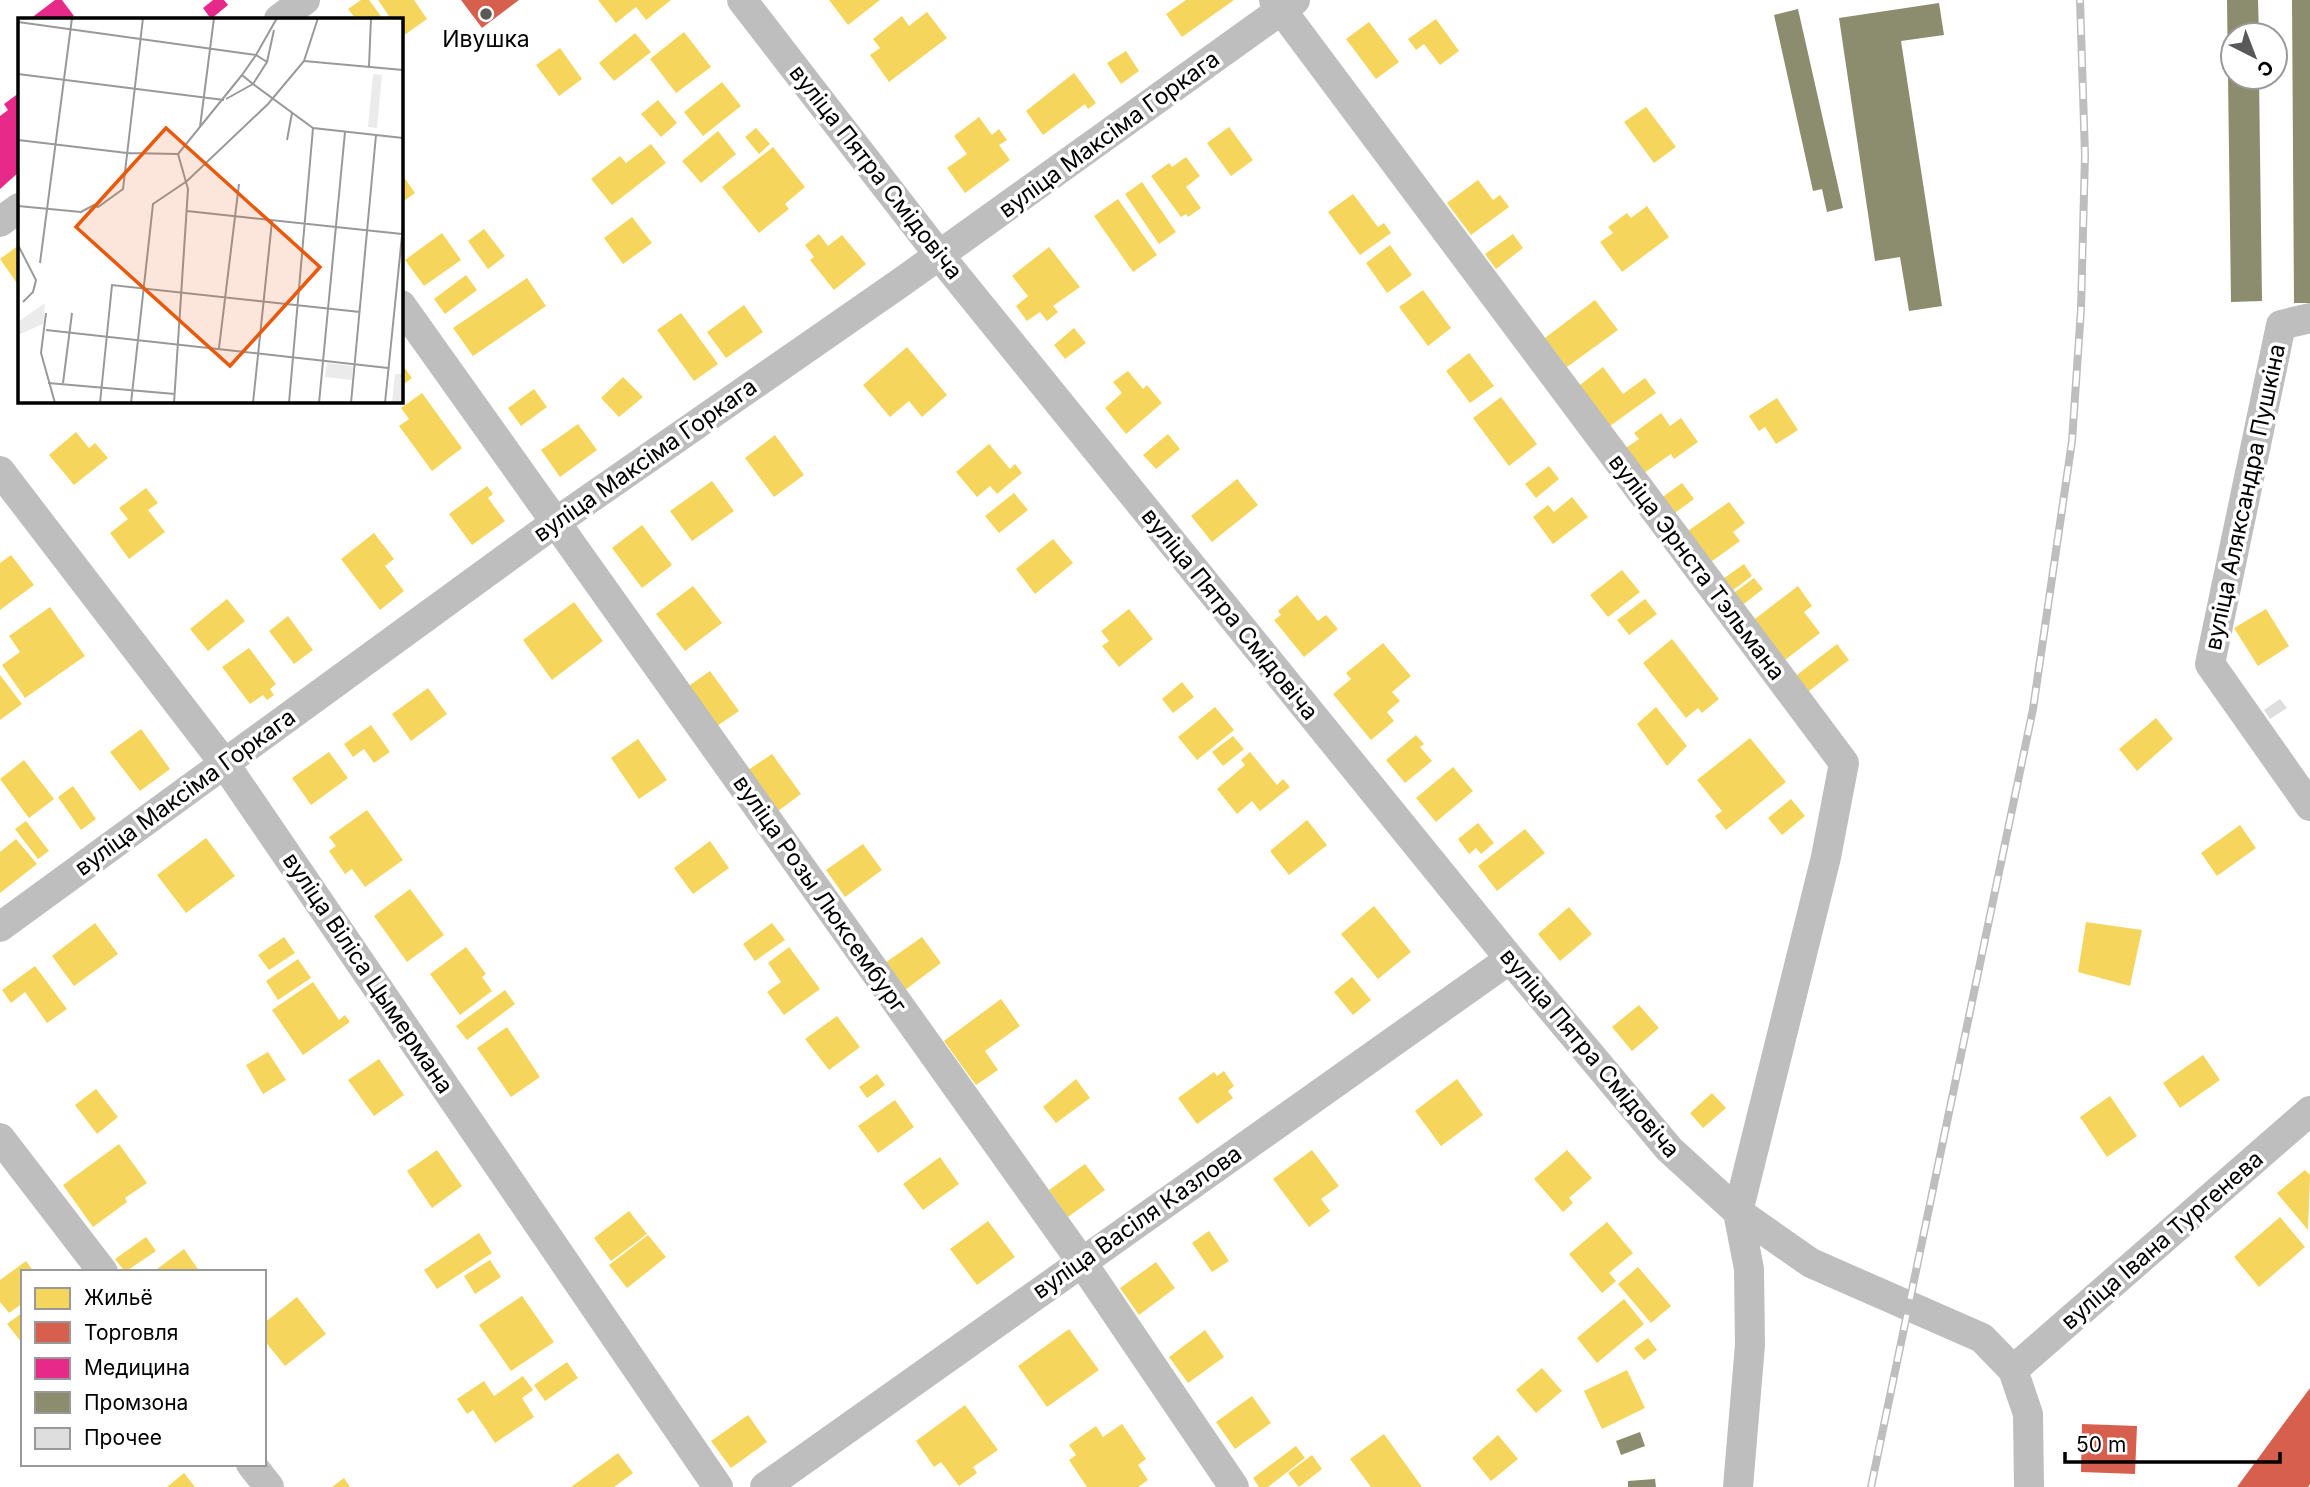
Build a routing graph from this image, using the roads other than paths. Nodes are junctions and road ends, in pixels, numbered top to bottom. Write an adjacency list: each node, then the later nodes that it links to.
1 (304, 0): 4 (street)
2 (742, 0): 7 (street, вуліца Пятра Смідовіча)
3 (1284, 3): 7 (street, вуліца Максіма Горкага); 18 (street, вуліца Эрнста Тэльмана)
4 (280, 18)
5 (18, 209): 6 (street)
6 (0, 222)
7 (939, 255): 11 (street, вуліца Максіма Горкага); 15 (street, вуліца Пятра Смідовіча)
8 (402, 306): 11 (street, вуліца Розы Люксембург)
9 (2310, 318): 13 (street, вуліца Аляксандра Пушкіна)
10 (0, 471): 12 (street, вуліца Віліса Цымермана)
11 (556, 522): 12 (street, вуліца Максіма Горкага); 19 (street, вуліца Розы Люксембург)
12 (224, 763): 14 (street, вуліца Максіма Горкага); 24 (street, вуліца Віліса Цымермана)
13 (2310, 806)
14 (0, 927)
15 (1510, 959): 18 (street, вуліца Пятра Смідовіча); 19 (street, вуліца Васіля Казлова)
16 (2310, 1111): 21 (street, вуліца Івана Тургенева)
17 (0, 1138): 20 (street)
18 (1738, 1212): 21 (street, вуліца Пятра Смідовіча); 27 (street)
19 (1082, 1261): 25 (street, вуліца Васіля Казлова); 26 (street, вуліца Розы Люксембург)
20 (101, 1270)
21 (2014, 1370): 28 (street)
22 (253, 1466): 23 (street)
23 (269, 1487)
24 (718, 1487)
25 (765, 1487)
26 (1234, 1487)
27 (1738, 1487)
28 (2029, 1487)

